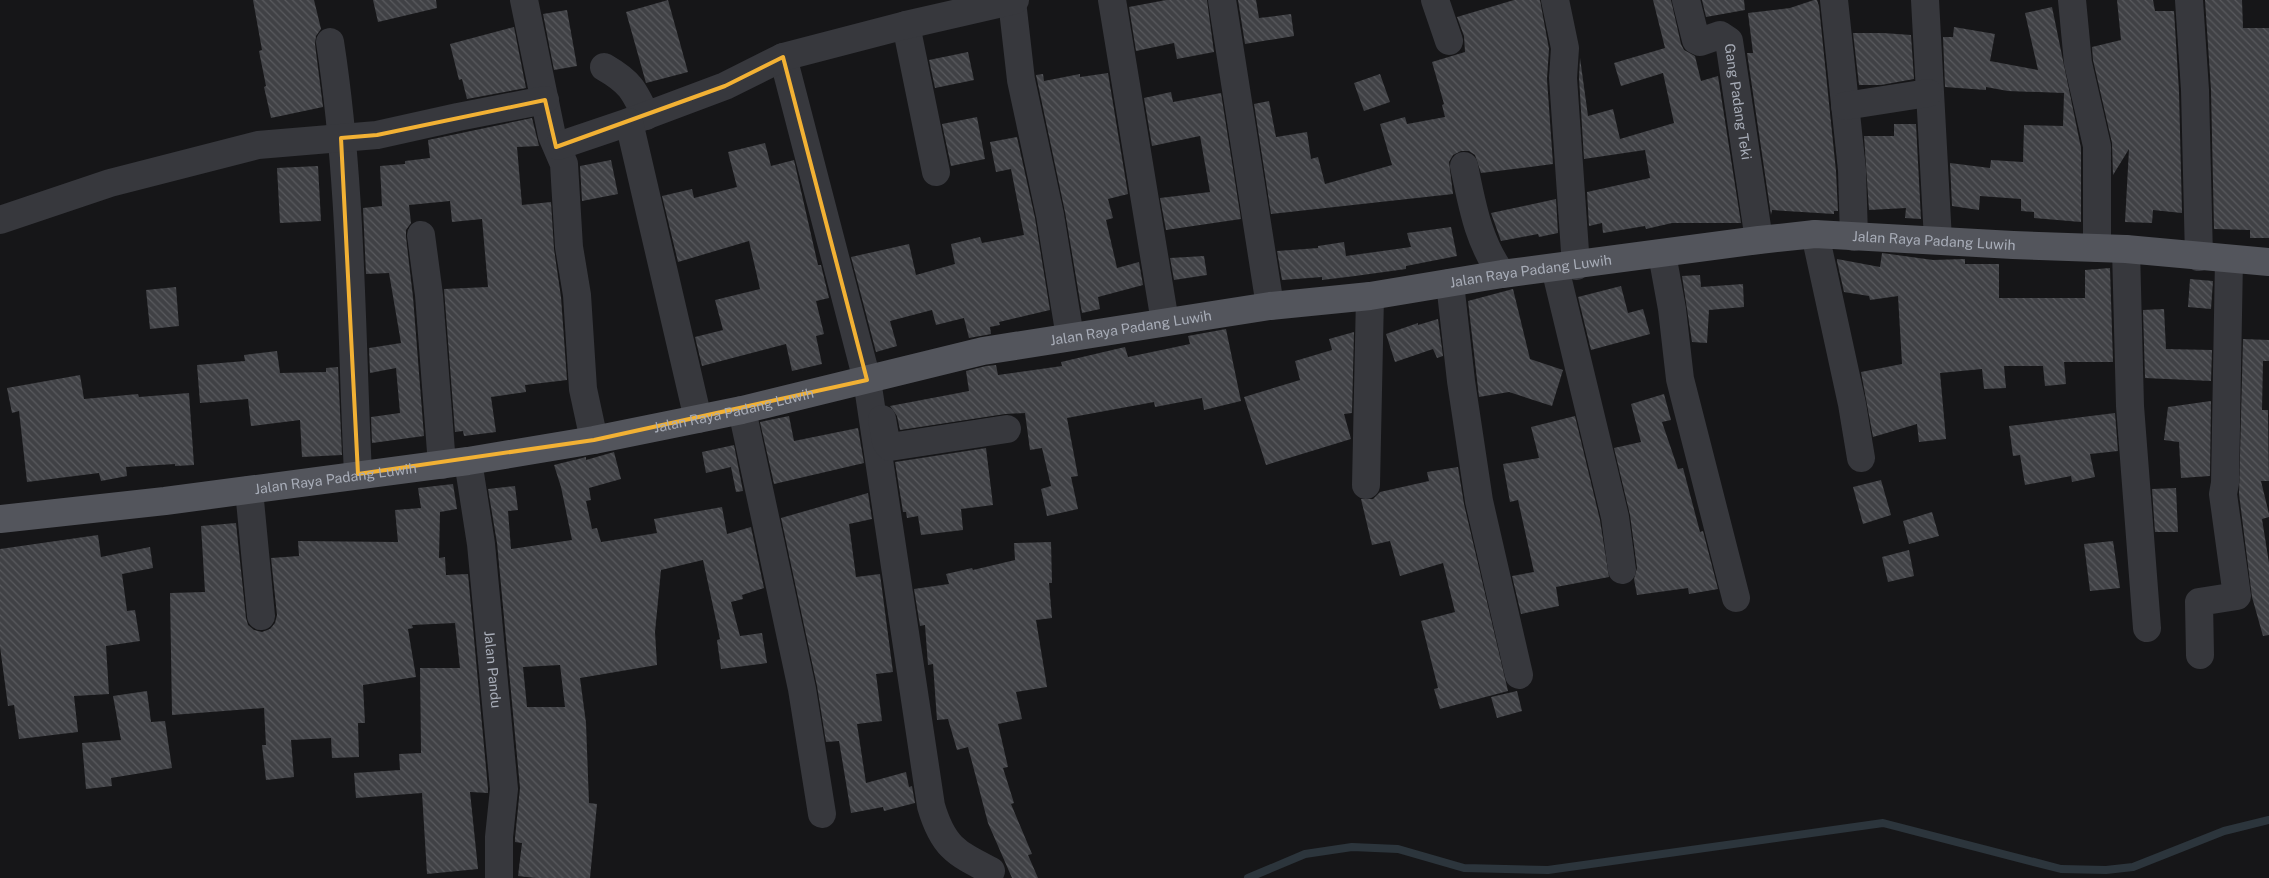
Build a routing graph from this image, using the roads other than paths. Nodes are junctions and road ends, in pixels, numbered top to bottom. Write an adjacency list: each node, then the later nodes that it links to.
1 (524, 0): 18 (street)
2 (1014, 0): 12 (street); 43 (street)
3 (1112, 0): 42 (street)
4 (1222, 0): 41 (street)
5 (1435, 0): 13 (street)
6 (1555, 0): 37 (street)
7 (1686, 0): 29 (street, Gang Padang Teki)
8 (1834, 0): 19 (street)
9 (1925, 0): 17 (street)
10 (2072, 0): 31 (street)
11 (2188, 0): 34 (street)
12 (906, 25): 15 (street); 24 (street)
13 (1449, 41)
14 (330, 42): 21 (street)
15 (783, 57): 20 (street); 44 (street)
16 (604, 67): 20 (street)
17 (1928, 93): 19 (street); 30 (street)
18 (545, 100): 21 (street); 22 (street)
19 (1844, 106): 28 (street)
20 (638, 119): 22 (street); 46 (street)
21 (341, 138): 25 (street); 52 (street)
22 (558, 146): 48 (street)
23 (1464, 166): 38 (street)
24 (936, 172)
25 (0, 220)
26 (1815, 234): 28 (main road, Jalan Raya Padang Luwih); 29 (main road, Jalan Raya Padang Luwih); 49 (street)
27 (421, 235): 51 (street)
28 (1854, 237): 30 (main road, Jalan Raya Padang Luwih)
29 (1759, 240): 33 (main road, Jalan Raya Padang Luwih)
30 (1938, 240): 31 (main road, Jalan Raya Padang Luwih)
31 (2097, 248): 32 (main road, Jalan Raya Padang Luwih)
32 (2126, 249): 34 (main road, Jalan Raya Padang Luwih); 59 (street)
33 (1662, 254): 37 (main road, Jalan Raya Padang Luwih); 57 (street)
34 (2199, 257): 35 (main road, Jalan Raya Padang Luwih)
35 (2229, 259): 36 (main road, Jalan Raya Padang Luwih); 60 (street)
36 (2269, 262)
37 (1566, 267): 38 (main road, Jalan Raya Padang Luwih); 56 (street)
38 (1502, 274): 39 (main road, Jalan Raya Padang Luwih)
39 (1450, 283): 40 (main road, Jalan Raya Padang Luwih); 61 (street)
40 (1370, 296): 41 (main road, Jalan Raya Padang Luwih); 53 (street)
41 (1270, 306): 42 (main road, Jalan Raya Padang Luwih)
42 (1165, 322): 43 (main road, Jalan Raya Padang Luwih)
43 (1070, 337): 44 (main road, Jalan Raya Padang Luwih)
44 (871, 379): 45 (main road, Jalan Raya Padang Luwih); 47 (street); 63 (street)
45 (742, 410): 46 (main road, Jalan Raya Padang Luwih); 62 (street)
46 (698, 419): 48 (main road, Jalan Raya Padang Luwih)
47 (1007, 429)
48 (594, 440): 50 (main road, Jalan Raya Padang Luwih)
49 (1861, 458)
50 (468, 461): 51 (main road, Jalan Raya Padang Luwih); 64 (street, Jalan Pandu)
51 (442, 465): 52 (main road, Jalan Raya Padang Luwih)
52 (358, 474): 54 (main road, Jalan Raya Padang Luwih)
53 (1366, 485)
54 (249, 490): 55 (main road, Jalan Raya Padang Luwih); 58 (street)
55 (0, 519)
56 (1622, 570)
57 (1736, 598)
58 (261, 616)
59 (2147, 628)
60 (2200, 655)
61 (1519, 675)
62 (822, 814)
63 (991, 871)
64 (499, 878)

